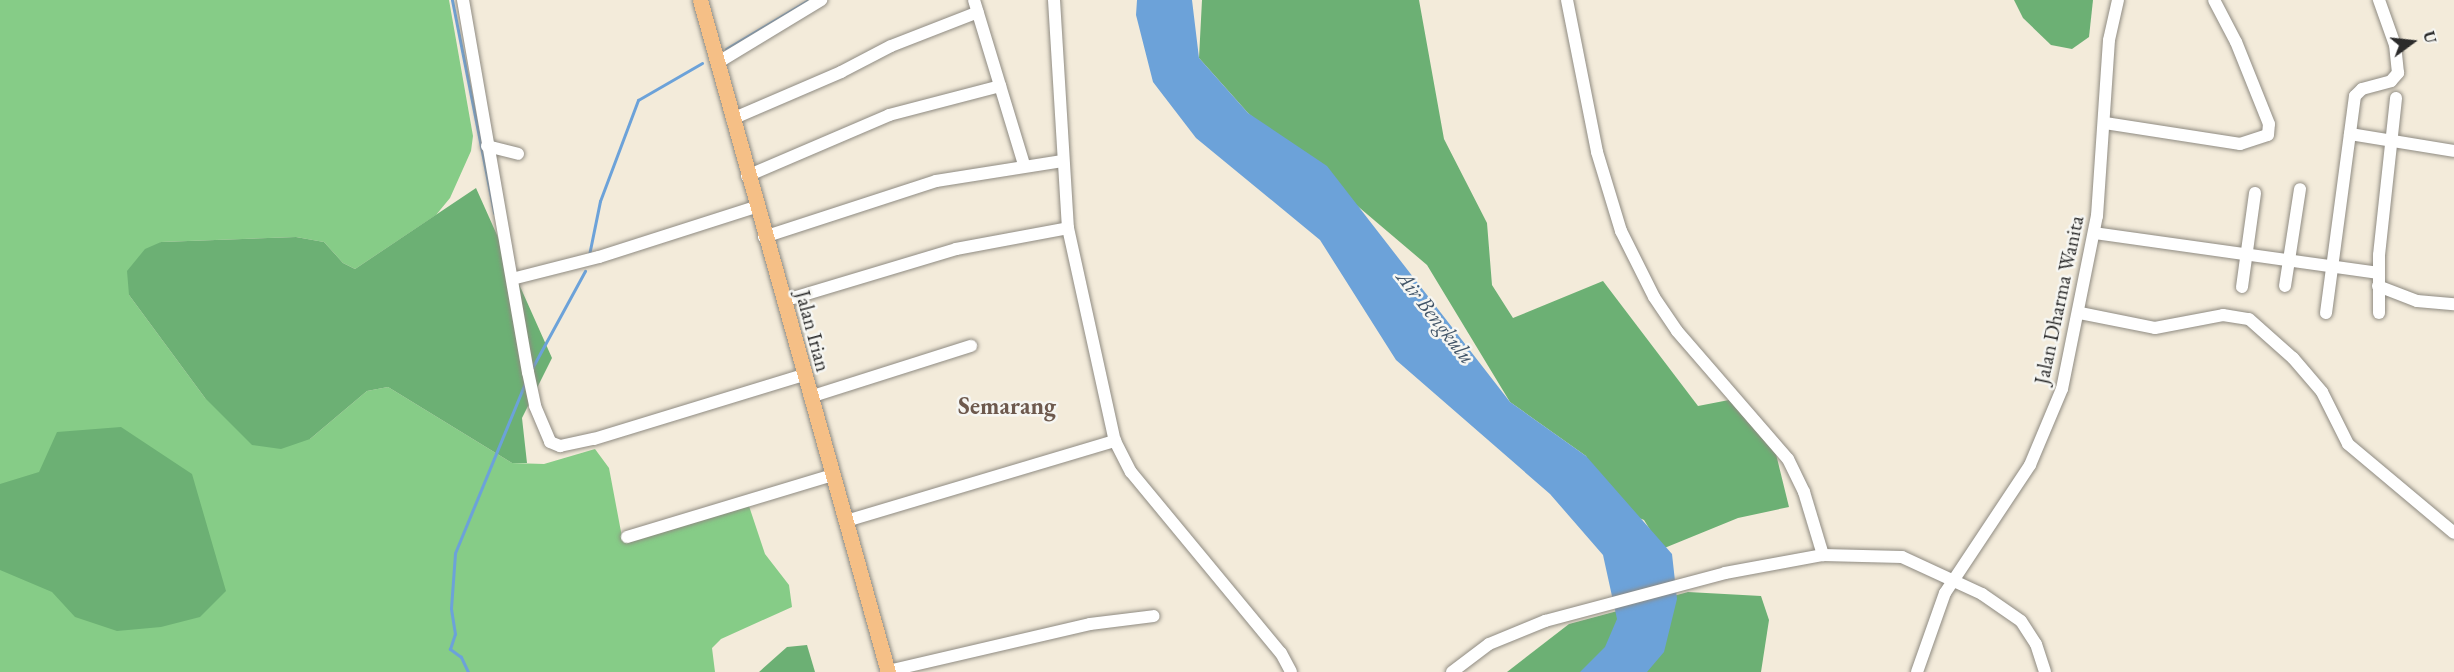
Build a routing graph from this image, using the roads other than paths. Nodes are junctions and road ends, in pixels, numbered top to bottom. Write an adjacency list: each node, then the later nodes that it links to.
1 (463, 0): 17 (street)
2 (700, 0): 10 (main road, Jalan Irian)
3 (821, 0): 10 (street)
4 (1054, 0): 20 (street)
5 (1567, 0): 50 (street)
6 (2118, 0): 14 (street, Jalan Dharma Wanita)
7 (2214, 0): 14 (street)
8 (2379, 0): 15 (street)
9 (976, 6): 11 (street); 13 (street)
10 (717, 63): 13 (main road, Jalan Irian)
11 (1000, 86): 21 (street); 22 (street)
12 (2396, 98): 16 (street)
13 (732, 119): 22 (main road, Jalan Irian)
14 (2105, 123): 27 (street, Jalan Dharma Wanita)
15 (2350, 135): 16 (street); 31 (street)
16 (2392, 141): 18 (street); 32 (street)
17 (487, 146): 19 (street); 33 (street)
18 (2454, 151)
19 (518, 154)
20 (1062, 161): 21 (street); 26 (street)
21 (1024, 165): 28 (street)
22 (747, 176): 25 (main road, Jalan Irian)
23 (2300, 189): 30 (street)
24 (2255, 193): 29 (street)
25 (756, 207): 28 (main road, Jalan Irian); 33 (street)
26 (1068, 228): 37 (street); 45 (street)
27 (2094, 233): 29 (street); 39 (street, Jalan Dharma Wanita)
28 (764, 237): 37 (main road, Jalan Irian)
29 (2246, 255): 30 (street); 36 (street)
30 (2289, 261): 31 (street); 34 (street)
31 (2331, 266): 32 (street); 40 (street)
32 (2378, 273): 35 (street)
33 (512, 279): 43 (street)
34 (2285, 286)
35 (2378, 286): 38 (street); 41 (street)
36 (2242, 287)
37 (783, 301): 43 (main road, Jalan Irian)
38 (2454, 304)
39 (2080, 312): 48 (street); 51 (street, Jalan Dharma Wanita)
40 (2326, 313)
41 (2379, 313)
42 (971, 346): 44 (street)
43 (803, 375): 44 (main road, Jalan Irian)
44 (810, 397): 46 (main road, Jalan Irian)
45 (1115, 441): 47 (street); 54 (street)
46 (832, 475): 47 (main road, Jalan Irian); 49 (street)
47 (846, 521): 53 (main road, Jalan Irian)
48 (2454, 533)
49 (627, 537)
50 (1823, 555): 51 (street); 55 (street)
51 (1954, 580): 56 (street, Jalan Dharma Wanita); 57 (street)
52 (1155, 616): 53 (street)
53 (888, 672)
54 (1291, 672)
55 (1452, 672)
56 (1917, 672)
57 (2045, 672)

